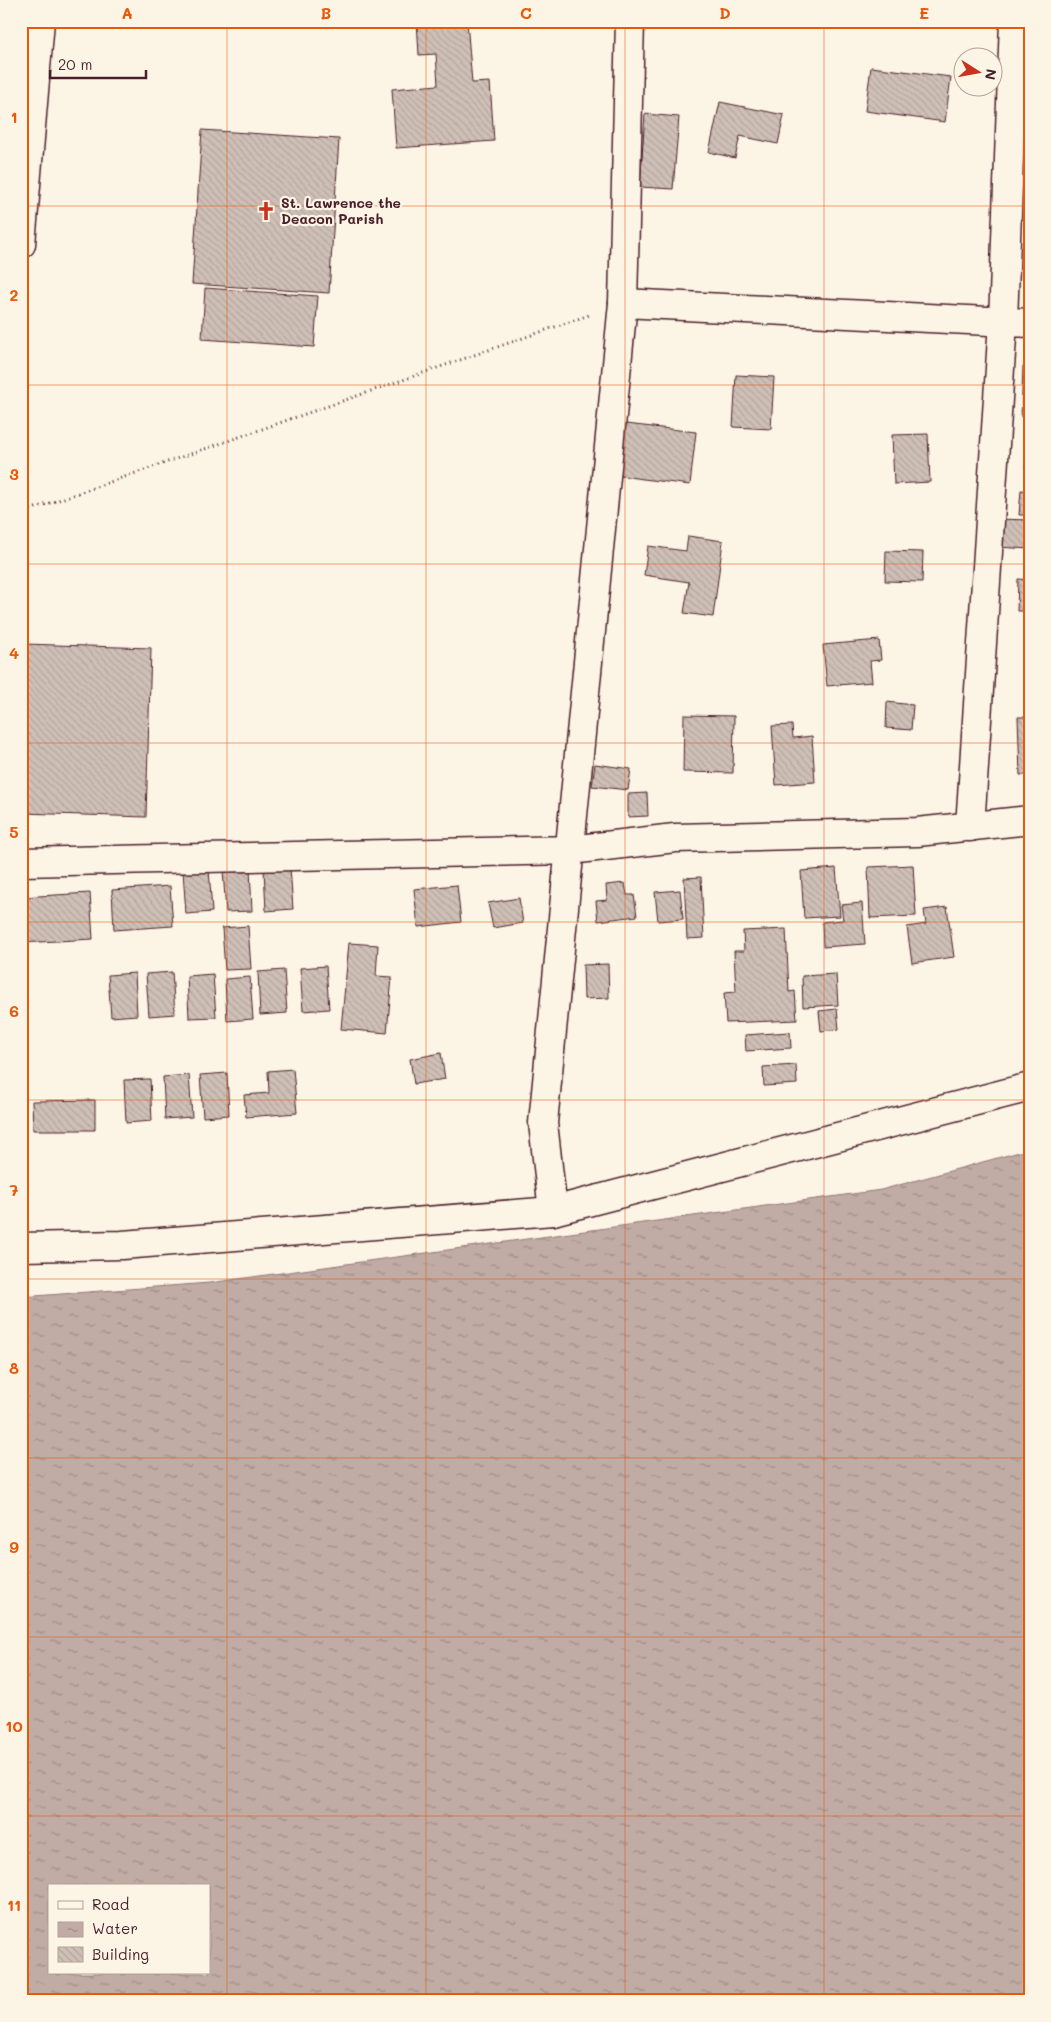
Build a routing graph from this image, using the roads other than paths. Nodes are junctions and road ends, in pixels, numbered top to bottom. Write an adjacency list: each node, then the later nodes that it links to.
1 (40, 21): 4 (street)
2 (630, 21): 5 (street)
3 (1014, 21): 6 (street)
4 (21, 244)
5 (623, 303): 6 (street); 9 (street)
6 (1017, 323): 8 (street)
7 (1030, 820): 8 (street)
8 (970, 827): 9 (street)
9 (570, 850): 10 (street); 12 (street)
10 (21, 862)
11 (1030, 1087): 12 (street)
12 (553, 1211): 13 (street)
13 (21, 1247)

